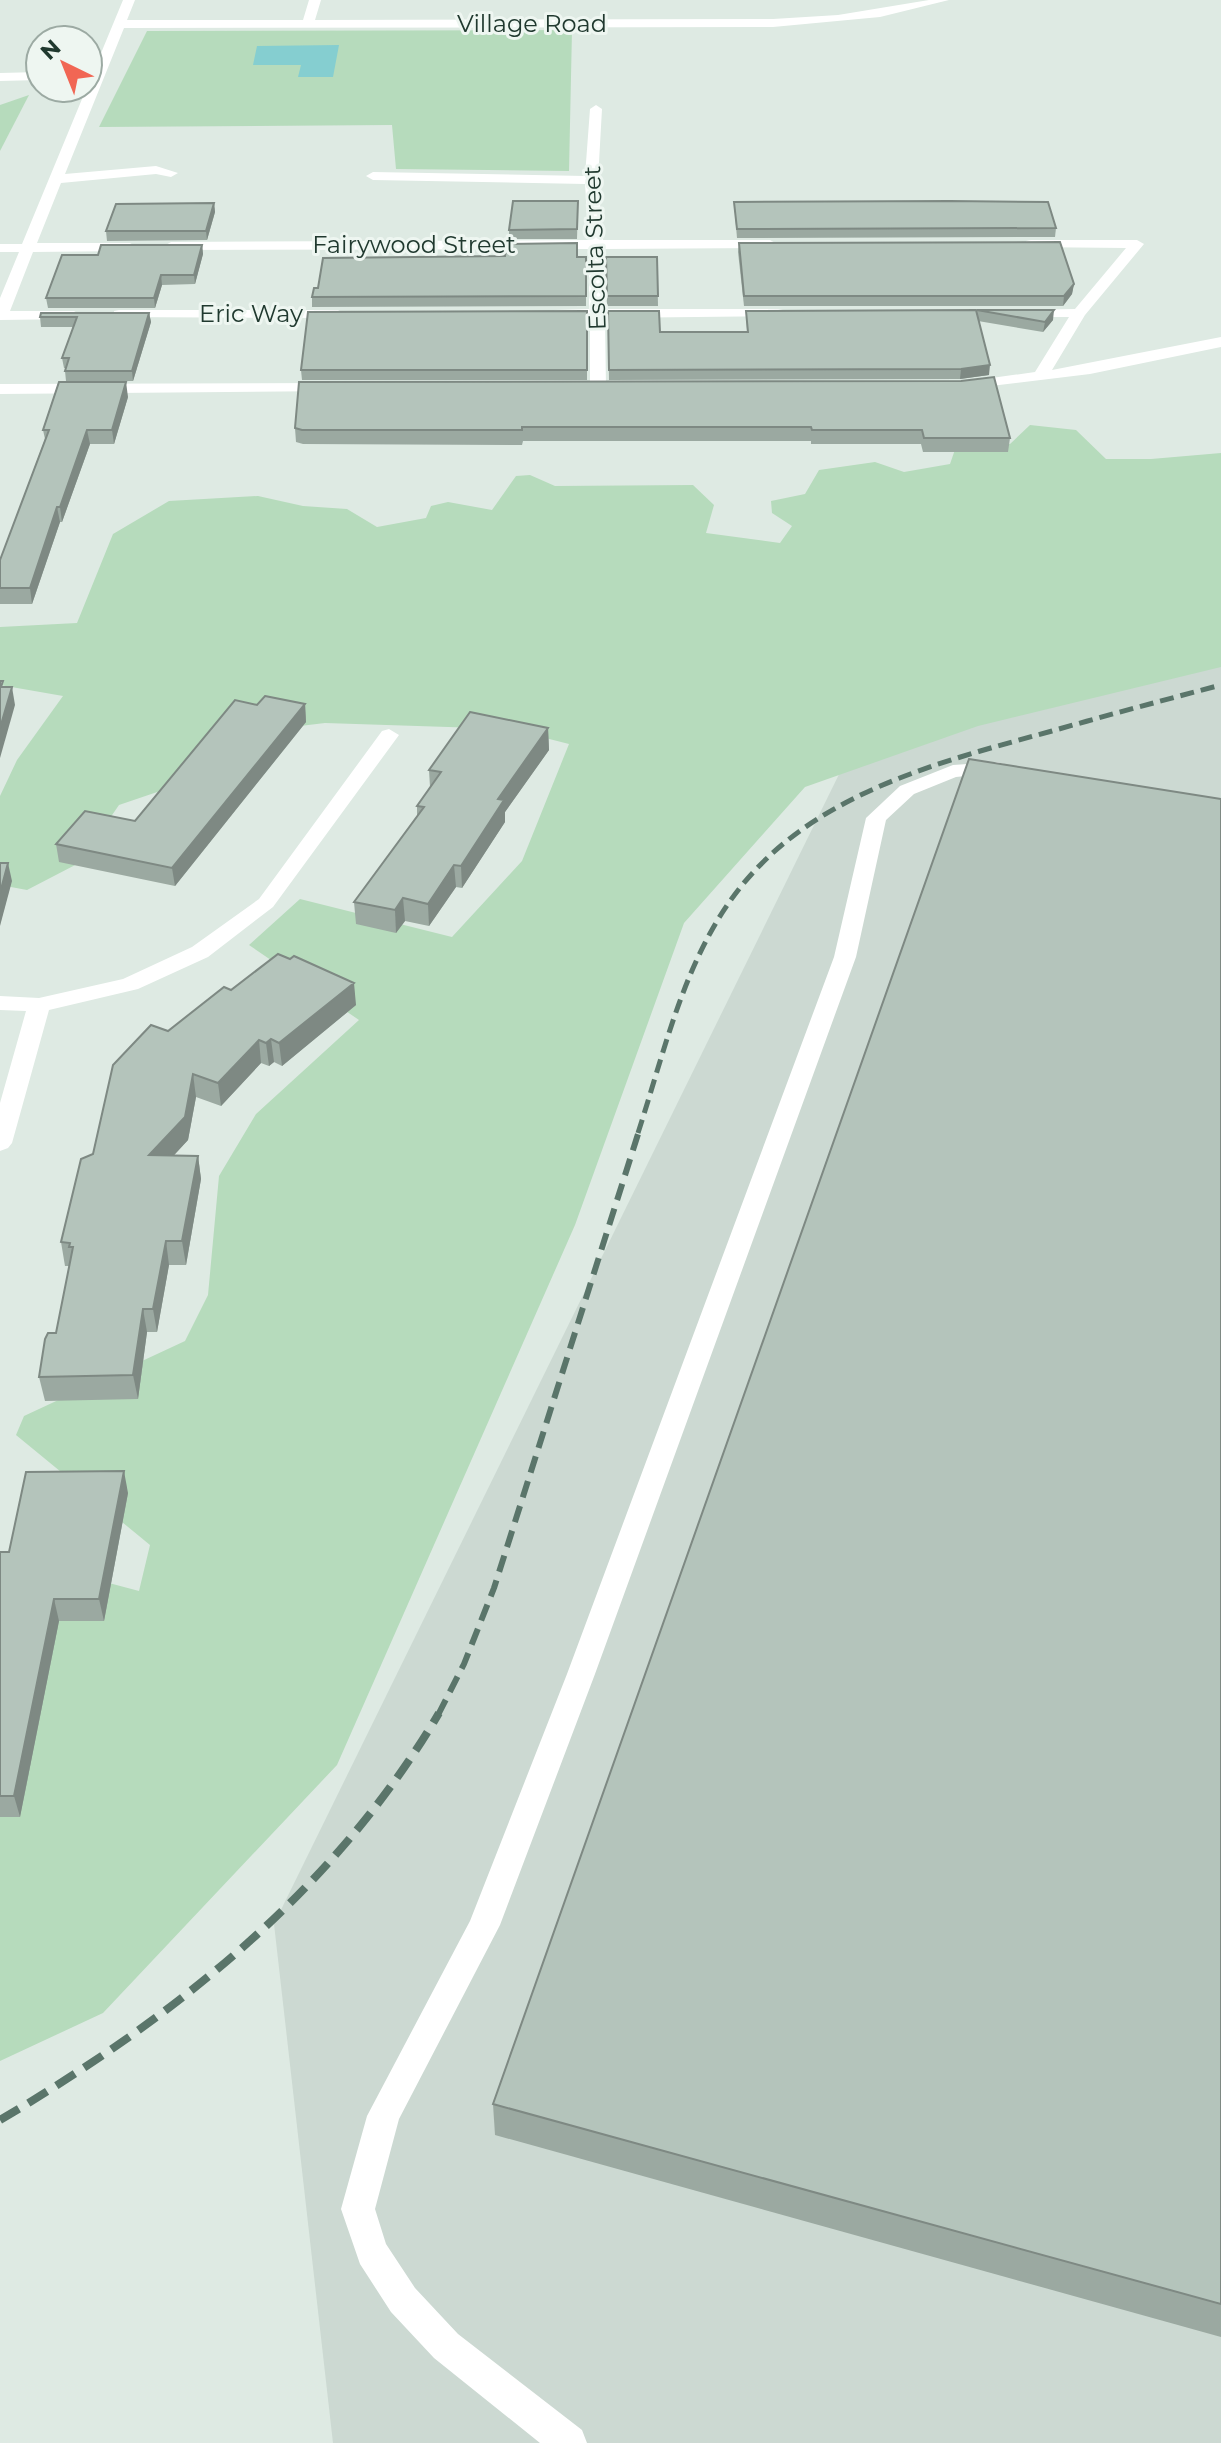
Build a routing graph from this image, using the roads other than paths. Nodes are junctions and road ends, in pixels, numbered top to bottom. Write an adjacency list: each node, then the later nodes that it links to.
1 (129, 0): 4 (street)
2 (315, 0): 5 (street)
3 (943, 0): 5 (street, Village Road)
4 (119, 24): 5 (street, Village Road); 6 (street)
5 (308, 24)
6 (104, 53)
7 (24, 76): 8 (street)
8 (0, 77)
9 (82, 104): 13 (street)
10 (596, 109): 14 (street, Escolta Street)
11 (171, 173): 13 (street)
12 (373, 176): 14 (street)
13 (55, 179): 18 (street)
14 (591, 180): 15 (street, Escolta Street)
15 (596, 244): 16 (street, Fairywood Street); 20 (street, Fairywood Street); 27 (street, Escolta Street)
16 (787, 244)
17 (1010, 244): 24 (street)
18 (27, 247): 19 (street); 21 (street); 28 (street)
19 (138, 247)
20 (154, 247)
21 (0, 248)
22 (800, 313): 27 (street)
23 (1001, 313): 24 (street)
24 (1079, 313): 30 (street)
25 (347, 314): 28 (street, Eric Way)
26 (535, 314): 27 (street)
27 (598, 314): 33 (street, Escolta Street)
28 (0, 315)
29 (1221, 342): 30 (street)
30 (1040, 377): 31 (street)
31 (944, 387)
32 (346, 388): 34 (street)
33 (598, 388)
34 (0, 389)
35 (389, 735): 38 (street)
36 (1022, 770): 40 (street)
37 (0, 1003): 38 (street)
38 (39, 1005): 39 (street)
39 (0, 1143)
40 (569, 2443)

